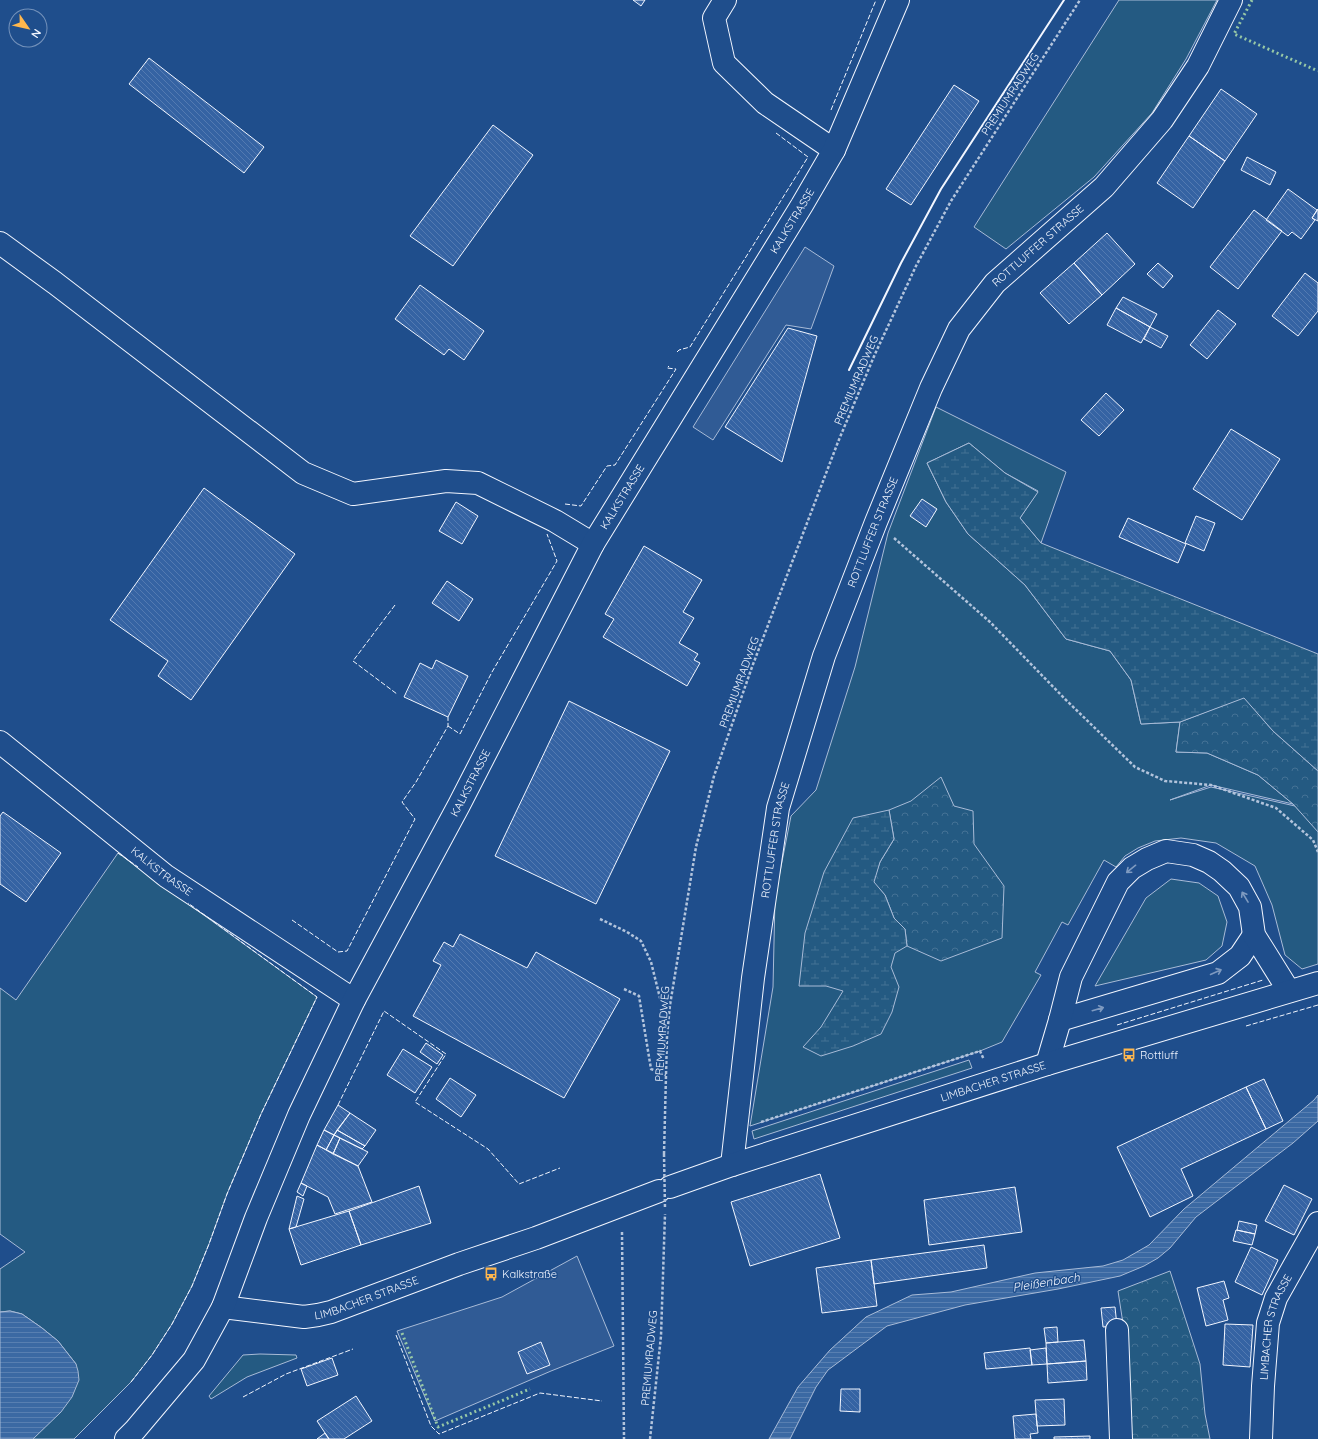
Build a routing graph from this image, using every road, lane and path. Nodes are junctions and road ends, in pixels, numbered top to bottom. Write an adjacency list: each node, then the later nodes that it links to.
1 (725, 0): 5 (street)
2 (898, 0): 5 (street, KALKSTRASSE)
3 (1080, 0): 17 (path, PREMIUMRADWEG)
4 (1231, 0): 7 (street, ROTTLUFFER STRASSE)
5 (834, 150): 8 (street, KALKSTRASSE)
6 (0, 243): 8 (street)
7 (876, 522): 10 (path); 23 (street, ROTTLUFFER STRASSE)
8 (593, 544): 16 (street, KALKSTRASSE)
9 (0, 742): 16 (street, KALKSTRASSE)
10 (1318, 852)
11 (600, 919): 17 (path)
12 (1254, 935): 15 (street); 18 (street, one-way to 12); 18 (street, one-way to 18)
13 (1318, 983): 15 (street, LIMBACHER STRASSE)
14 (624, 989): 20 (path)
15 (1289, 991): 19 (street, LIMBACHER STRASSE)
16 (354, 1000): 27 (street, KALKSTRASSE)
17 (670, 1005): 20 (path, PREMIUMRADWEG)
18 (1060, 1020): 19 (street)
19 (1047, 1064): 21 (street, LIMBACHER STRASSE)
20 (666, 1075): 24 (path, PREMIUMRADWEG, bridge)
21 (992, 1081): 22 (path); 23 (street, LIMBACHER STRASSE)
22 (757, 1124)
23 (732, 1165): 24 (street, LIMBACHER STRASSE)
24 (665, 1195): 25 (street, LIMBACHER STRASSE); 31 (path, PREMIUMRADWEG)
25 (621, 1205): 27 (street, LIMBACHER STRASSE); 30 (path)
26 (1318, 1223): 33 (street, LIMBACHER STRASSE)
27 (223, 1307): 29 (street)
28 (1117, 1330): 32 (street)
29 (126, 1439)
30 (624, 1439)
31 (650, 1439)
32 (1121, 1439)
33 (1261, 1439)

